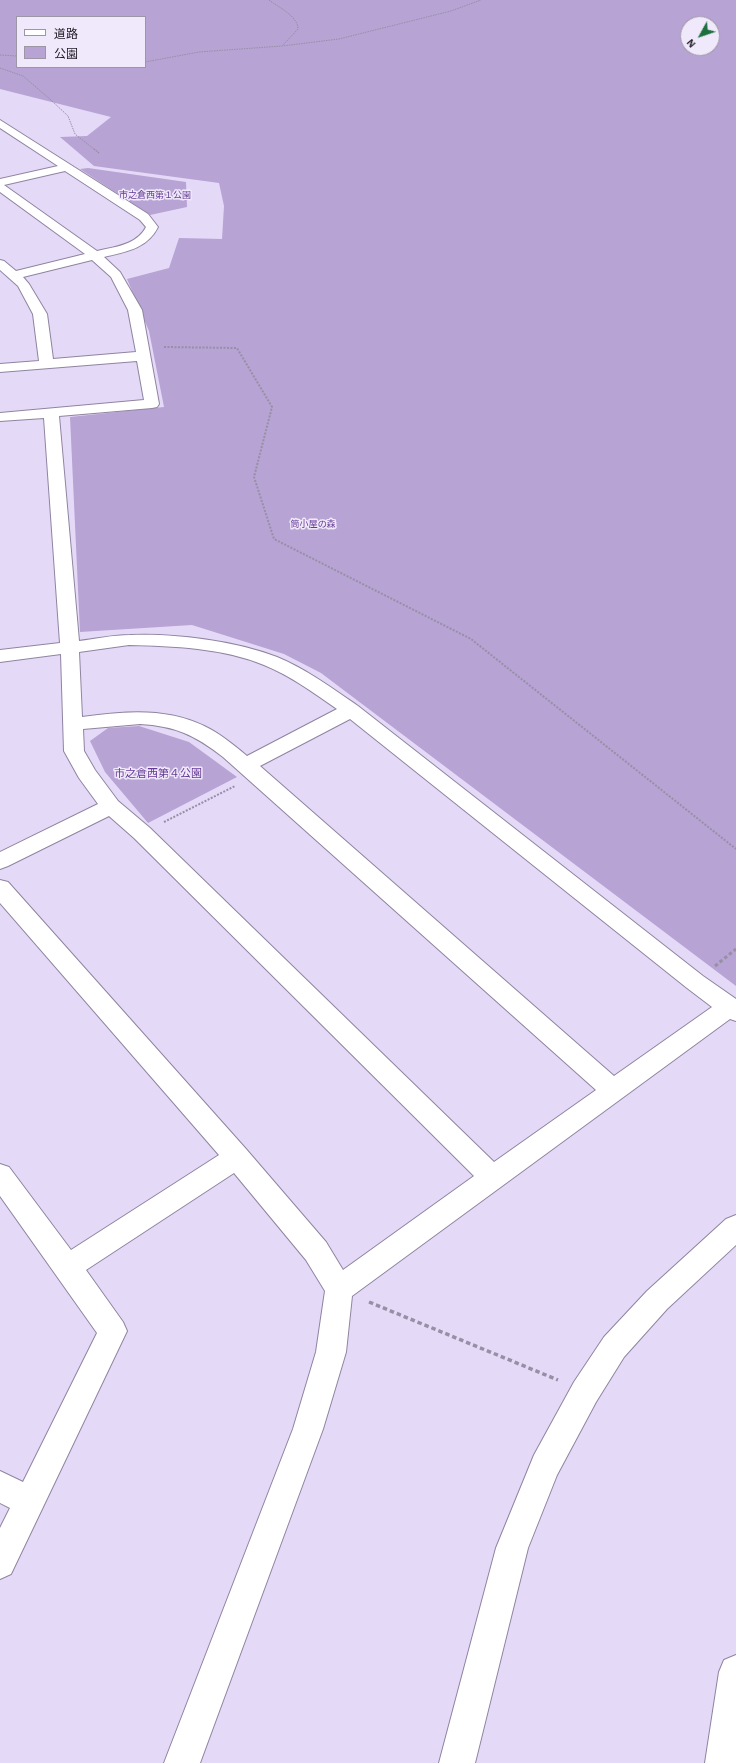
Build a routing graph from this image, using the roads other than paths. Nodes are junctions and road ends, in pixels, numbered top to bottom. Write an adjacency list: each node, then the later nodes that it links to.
1 (0, 123): 2 (street)
2 (68, 167): 3 (street); 5 (street)
3 (0, 182)
4 (0, 187): 5 (street)
5 (95, 256): 7 (street); 8 (street)
6 (0, 264): 7 (street)
7 (14, 275): 9 (street)
8 (143, 351): 9 (street); 11 (street)
9 (46, 363): 10 (street)
10 (0, 368)
11 (50, 414): 12 (street); 13 (street)
12 (0, 417)
13 (70, 648): 14 (street); 15 (street); 16 (street)
14 (0, 656)
15 (351, 710): 17 (street); 21 (street)
16 (74, 724): 17 (street); 18 (street)
17 (251, 770): 22 (street)
18 (111, 806): 19 (street); 25 (street)
19 (0, 861)
20 (0, 888): 23 (street)
21 (733, 1010): 22 (street)
22 (614, 1091): 25 (street)
23 (237, 1157): 27 (street); 28 (street)
24 (0, 1175): 27 (street)
25 (493, 1178): 28 (street)
26 (736, 1227): 34 (street)
27 (68, 1267): 30 (street)
28 (339, 1289): 33 (street)
29 (0, 1487): 30 (street)
30 (30, 1501): 31 (street)
31 (0, 1563)
32 (736, 1672): 35 (street)
33 (182, 1763)
34 (457, 1763)
35 (723, 1763)

